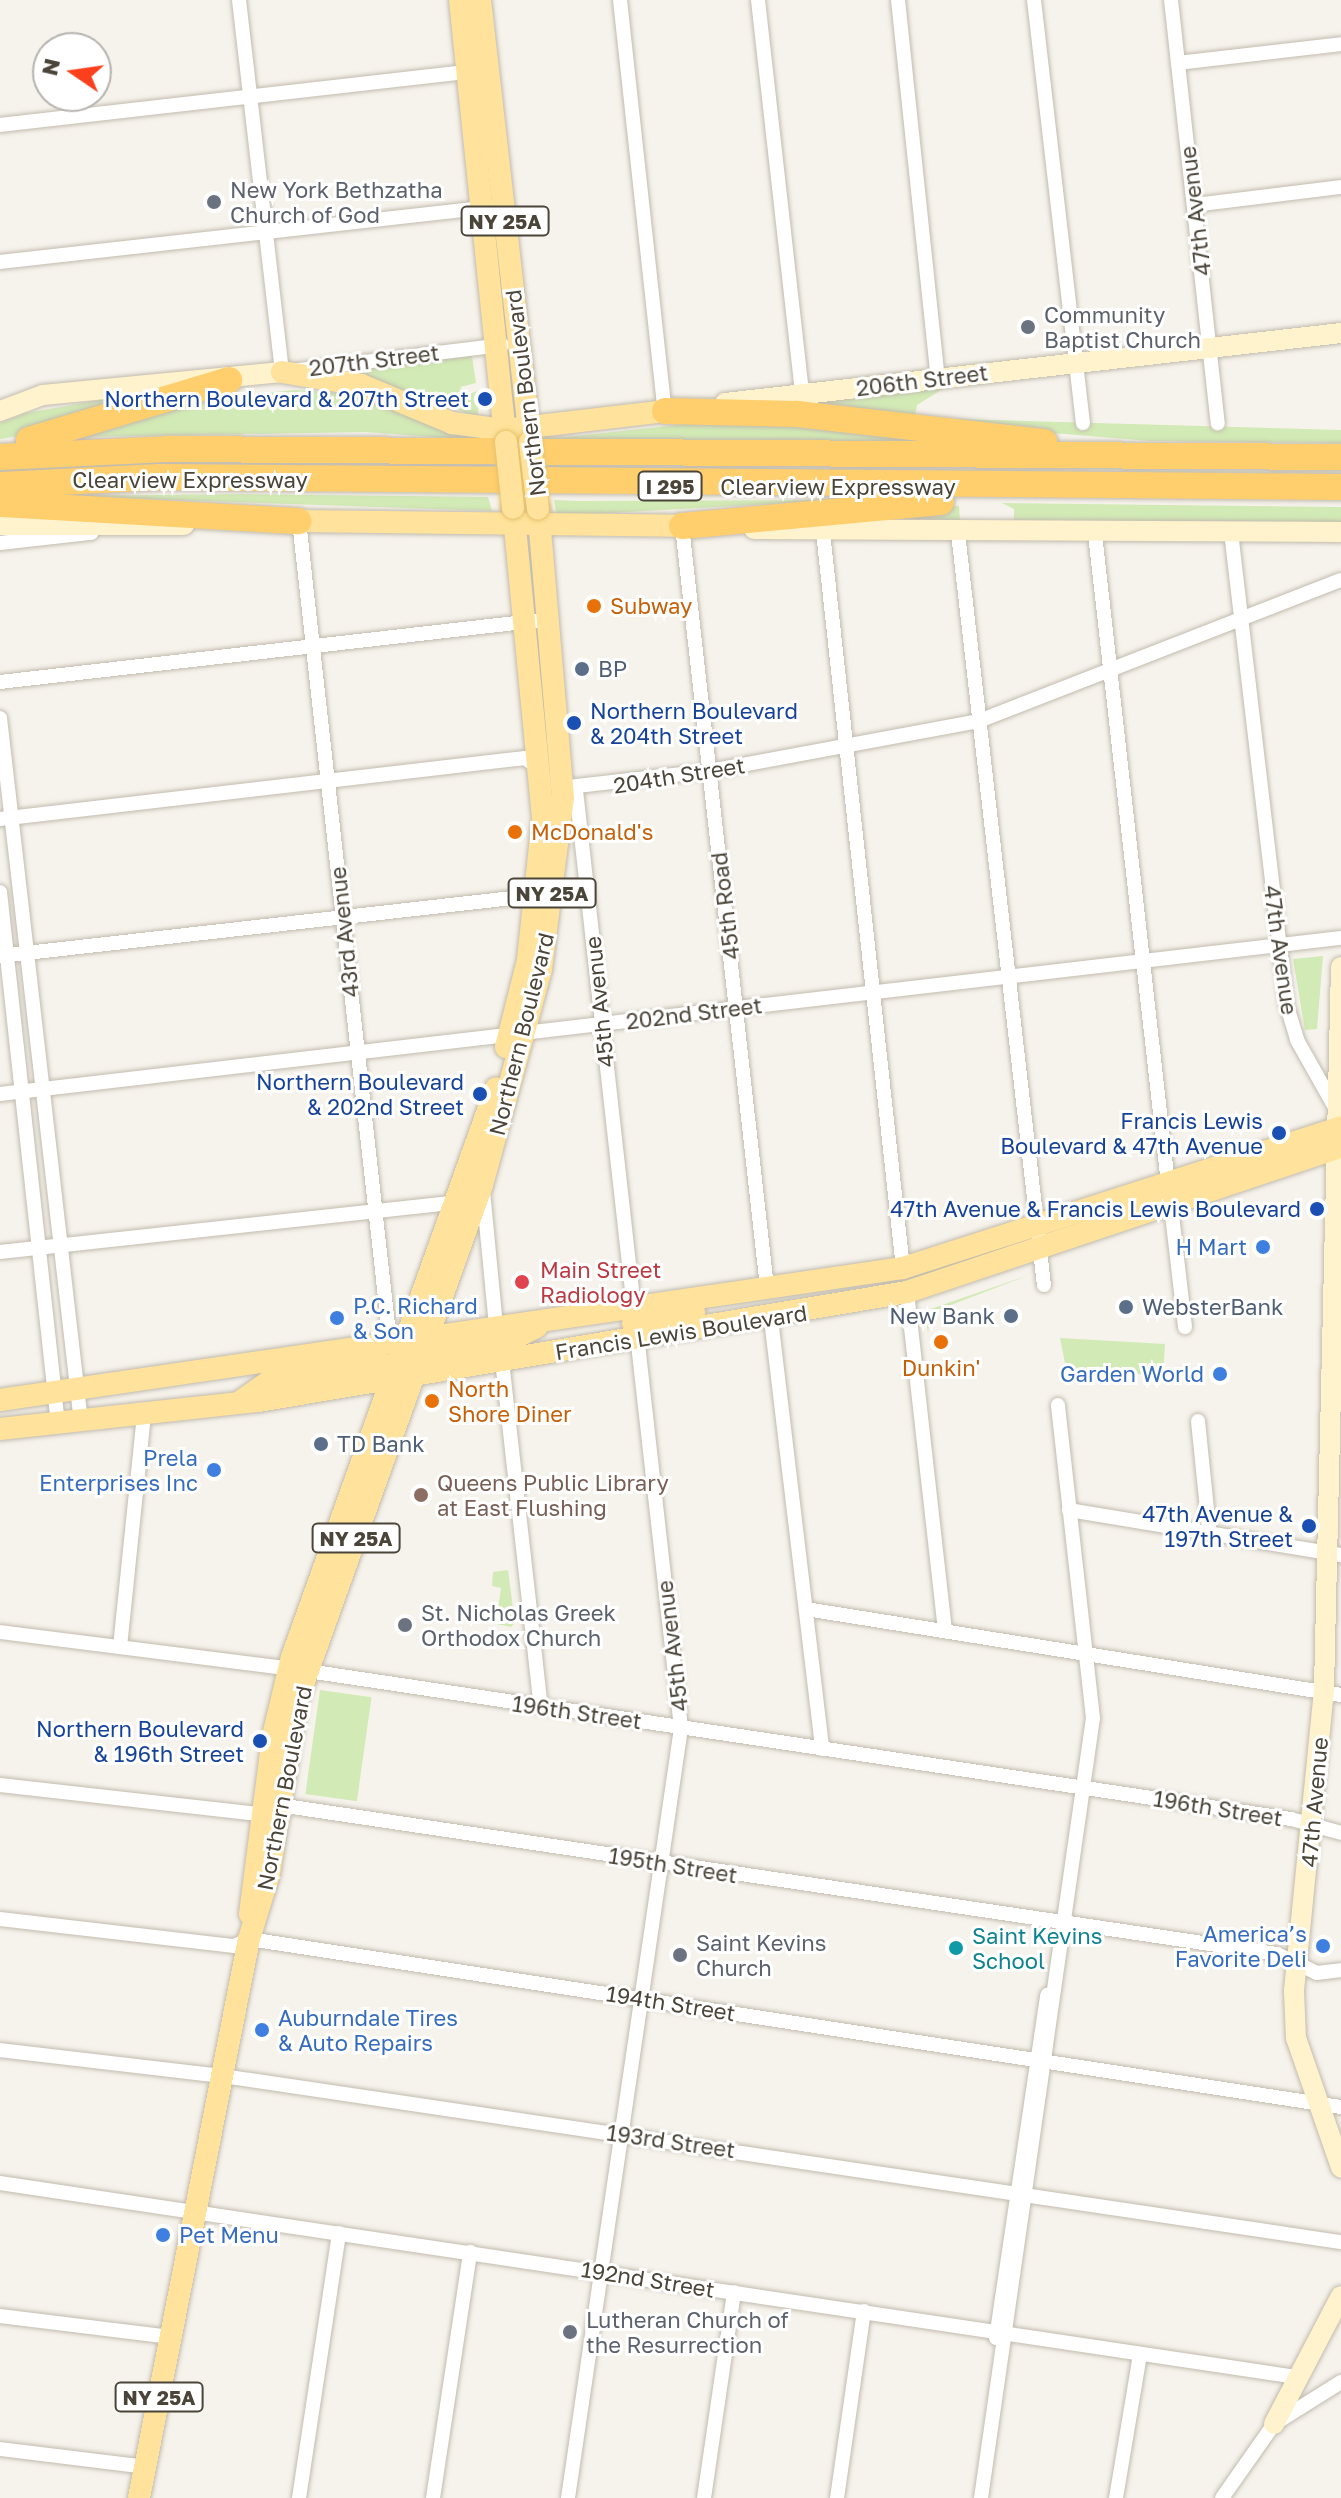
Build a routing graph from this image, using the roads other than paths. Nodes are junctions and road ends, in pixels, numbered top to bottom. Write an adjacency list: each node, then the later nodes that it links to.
1 (239, 0): 11 (street)
2 (469, 0): 10 (main road, Northern Boulevard / NY 25A)
3 (620, 0): 30 (street)
4 (758, 0): 26 (street)
5 (898, 0): 24 (street)
6 (1034, 0): 22 (street)
7 (1171, 0): 9 (street, 47th Avenue)
8 (1341, 44): 9 (street)
9 (1178, 63): 14 (street, 47th Avenue)
10 (478, 70): 11 (street); 15 (main road, Northern Boulevard / NY 25A)
11 (252, 98): 12 (street); 16 (street)
12 (0, 125)
13 (1341, 187): 14 (street)
14 (1194, 205): 21 (street, 47th Avenue)
15 (492, 207): 16 (street); 19 (main road, Northern Boulevard / NY 25A); 20 (main road, Northern Boulevard)
16 (265, 233): 17 (street); 23 (street)
17 (0, 262)
18 (1341, 333): 21 (street, 206th Street)
19 (519, 342): 20 (street, 207th Street); 33 (main road, Northern Boulevard / NY 25A)
20 (496, 345): 23 (street, 207th Street); 34 (main road, Northern Boulevard)
21 (1211, 346): 22 (street, 206th Street); 32 (street, 47th Avenue)
22 (1076, 362): 24 (street, 206th Street); 31 (street)
23 (282, 372): 25 (street, 207th Street); 34 (main road, 206th Street)
24 (938, 378): 26 (street, 206th Street)
25 (229, 380): 27 (street); 35 (highway)
26 (802, 393): 30 (street, 206th Street)
27 (43, 395): 28 (street); 29 (street)
28 (0, 399)
29 (0, 411)
30 (665, 411): 33 (main road, 206th Street); 36 (highway)
31 (1083, 423)
32 (1218, 423)
33 (529, 435): 34 (main road, 206th Street); 43 (main road, Northern Boulevard / NY 25A, bridge)
34 (505, 436): 43 (main road, Northern Boulevard / NY 25A, bridge)
35 (0, 445)
36 (1228, 455): 37 (highway, Clearview Expressway / I 295); 38 (highway, Clearview Expressway / I 295)
37 (0, 457)
38 (1341, 457)
39 (0, 485): 41 (highway, Clearview Expressway / I 295)
40 (1341, 487): 41 (highway, Clearview Expressway / I 295)
41 (1102, 488): 46 (highway)
42 (0, 504): 44 (highway)
43 (527, 519): 44 (main road, Clearview Expressway); 46 (main road); 55 (main road, Northern Boulevard / NY 25A); 57 (main road, Northern Boulevard)
44 (299, 521): 47 (street, Clearview Expressway); 58 (street, 43rd Avenue)
45 (0, 525): 47 (street)
46 (682, 526): 48 (street, Clearview Expressway); 65 (street, 45th Road)
47 (128, 527): 53 (street, Clearview Expressway)
48 (823, 532): 51 (street, Clearview Expressway); 63 (street)
49 (1231, 532): 50 (street, Clearview Expressway); 52 (street, Clearview Expressway); 56 (street, 47th Avenue)
50 (1341, 532)
51 (958, 533): 52 (street, Clearview Expressway); 62 (street)
52 (1095, 534): 59 (street)
53 (0, 543)
54 (1341, 580): 56 (street, 204th Street)
55 (550, 619): 57 (street); 67 (main road, Northern Boulevard / NY 25A)
56 (1242, 621): 59 (street, 204th Street); 74 (street, 47th Avenue)
57 (526, 622): 58 (street); 64 (main road, Northern Boulevard)
58 (312, 646): 60 (street); 66 (street, 43rd Avenue)
59 (1111, 674): 62 (street, 204th Street); 77 (street)
60 (0, 682)
61 (0, 718): 69 (street)
62 (979, 721): 63 (street, 204th Street); 78 (street)
63 (844, 748): 65 (street, 204th Street); 80 (street)
64 (541, 770): 66 (street); 67 (street); 68 (main road, Northern Boulevard)
65 (709, 771): 67 (street, 204th Street); 82 (street, 45th Road)
66 (327, 781): 69 (street); 72 (street, 43rd Avenue)
67 (569, 788): 68 (main road, Northern Boulevard); 83 (street, 45th Avenue)
68 (553, 817): 71 (main road, Northern Boulevard / NY 25A)
69 (5, 819): 75 (street)
70 (0, 892): 76 (street)
71 (543, 895): 72 (street); 84 (main road, Northern Boulevard / NY 25A); 84 (main road, Northern Boulevard / NY 25A)
72 (342, 918): 75 (street); 85 (street, 43rd Avenue)
73 (1341, 938): 74 (street, 202nd Street)
74 (1278, 945): 77 (street, 202nd Street); 89 (street, 47th Avenue)
75 (26, 954): 76 (street); 86 (street)
76 (4, 956): 87 (street)
77 (1144, 961): 78 (street, 202nd Street); 92 (street)
78 (1008, 977): 80 (street, 202nd Street); 95 (street)
79 (1340, 977): 81 (street)
80 (872, 993): 82 (street, 202nd Street); 99 (street)
81 (1338, 1003): 89 (street)
82 (737, 1008): 83 (street, 202nd Street); 101 (street, 45th Road)
83 (601, 1024): 84 (street, 202nd Street); 105 (street, 45th Avenue)
84 (517, 1035): 85 (street, 202nd Street); 91 (main road, Northern Boulevard / NY 25A); 93 (main road, Northern Boulevard / NY 25A)
85 (357, 1053): 86 (street, 202nd Street); 94 (street, 43rd Avenue)
86 (42, 1089): 87 (street, 202nd Street); 96 (street)
87 (22, 1091): 88 (street, 202nd Street); 97 (street)
88 (0, 1094)
89 (1333, 1104): 90 (street, 47th Avenue)
90 (1337, 1137): 92 (main road, Francis Lewis Boulevard); 120 (street, 47th Avenue)
91 (482, 1185): 106 (street); 108 (main road, Northern Boulevard / NY 25A)
92 (1170, 1195): 95 (main road, Francis Lewis Boulevard); 107 (street)
93 (457, 1202): 94 (street); 108 (main road, Northern Boulevard / NY 25A)
94 (375, 1210): 96 (street); 108 (street, 43rd Avenue)
95 (1038, 1240): 99 (main road, Francis Lewis Boulevard); 100 (street); 102 (main road, Francis Lewis Boulevard)
96 (61, 1245): 97 (street); 110 (street)
97 (39, 1248): 98 (street); 111 (street)
98 (0, 1252)
99 (903, 1268): 101 (main road, Francis Lewis Boulevard)
100 (1044, 1285)
101 (767, 1287): 105 (main road, Francis Lewis Boulevard)
102 (907, 1292): 103 (main road, Francis Lewis Boulevard); 122 (street)
103 (771, 1319): 105 (main road, Francis Lewis Boulevard); 121 (street)
104 (547, 1321): 105 (main road, Francis Lewis Boulevard); 106 (main road, Francis Lewis Boulevard); 108 (main road)
105 (633, 1322): 109 (main road, Francis Lewis Boulevard); 129 (street, 45th Avenue)
106 (496, 1326): 108 (main road, Francis Lewis Boulevard)
107 (1185, 1327)
108 (408, 1355): 109 (main road, Francis Lewis Boulevard); 110 (main road, Francis Lewis Boulevard); 114 (main road, Francis Lewis Boulevard); 126 (main road, Northern Boulevard / NY 25A)
109 (502, 1361): 128 (street)
110 (78, 1390): 111 (main road, Francis Lewis Boulevard); 116 (street)
111 (55, 1393): 112 (main road, Francis Lewis Boulevard); 116 (street)
112 (0, 1400)
113 (1058, 1405): 118 (street)
114 (144, 1416): 116 (main road, Francis Lewis Boulevard); 124 (street)
115 (1198, 1421): 119 (street)
116 (70, 1423): 117 (main road, Francis Lewis Boulevard)
117 (0, 1429)
118 (1069, 1510): 119 (street); 125 (street)
119 (1209, 1530): 120 (street)
120 (1334, 1553): 127 (street, 47th Avenue)
121 (806, 1609): 122 (street); 130 (street)
122 (945, 1629): 125 (street)
123 (0, 1632): 124 (street, 196th Street)
124 (120, 1647): 126 (street, 196th Street)
125 (1086, 1650): 127 (street); 132 (street)
126 (297, 1666): 128 (street, 196th Street); 133 (main road, Northern Boulevard / NY 25A); 133 (main road, Northern Boulevard / NY 25A)
127 (1333, 1692): 134 (street, 47th Avenue)
128 (541, 1707): 129 (street, 196th Street)
129 (681, 1728): 130 (street, 196th Street); 136 (street, 45th Avenue)
130 (822, 1749): 132 (street, 196th Street)
131 (0, 1785): 133 (street, 195th Street)
132 (1084, 1788): 134 (street, 196th Street); 138 (street)
133 (269, 1812): 136 (street, 195th Street); 139 (main road, Northern Boulevard / NY 25A)
134 (1312, 1827): 135 (street, 196th Street); 140 (street, 47th Avenue)
135 (1341, 1833)
136 (663, 1863): 138 (street, 195th Street); 142 (street, 45th Avenue)
137 (0, 1919): 139 (street, 194th Street)
138 (1064, 1924): 140 (street, 195th Street); 144 (street)
139 (249, 1939): 142 (street, 194th Street); 145 (main road, Northern Boulevard / NY 25A)
140 (1296, 1965): 141 (street, 195th Street); 146 (street, 47th Avenue)
141 (1341, 1970)
142 (643, 1999): 144 (street, 194th Street); 148 (street, 45th Avenue)
143 (0, 2050): 145 (street, 193rd Street)
144 (1042, 2058): 146 (street, 194th Street); 151 (street)
145 (223, 2076): 148 (street, 193rd Street); 152 (main road, Northern Boulevard / NY 25A)
146 (1318, 2102): 147 (street, 194th Street); 149 (street, 47th Avenue)
147 (1341, 2107)
148 (623, 2134): 151 (street, 193rd Street); 156 (street, 45th Avenue)
149 (1341, 2167)
150 (0, 2183): 152 (street, 192nd Street)
151 (1022, 2194): 154 (street, 193rd Street); 161 (street)
152 (197, 2209): 153 (street, 192nd Street); 162 (main road, Northern Boulevard / NY 25A)
153 (339, 2233): 155 (street, 192nd Street); 171 (street)
154 (1341, 2242)
155 (470, 2252): 156 (street, 192nd Street); 172 (street)
156 (602, 2272): 157 (street, 192nd Street); 173 (street, 45th Avenue)
157 (734, 2292): 159 (street, 192nd Street); 174 (street)
158 (1341, 2296): 164 (street)
159 (864, 2311): 161 (street, 192nd Street); 175 (street)
160 (0, 2316): 162 (street)
161 (1002, 2332): 163 (street, 192nd Street); 168 (street)
162 (171, 2337): 169 (main road, Northern Boulevard / NY 25A)
163 (1140, 2354): 164 (street, 192nd Street); 178 (street)
164 (1296, 2377): 166 (street)
165 (1338, 2387): 166 (street)
166 (1274, 2424): 179 (street)
167 (0, 2449): 169 (street)
168 (982, 2460): 176 (street); 177 (street)
169 (146, 2467): 170 (main road, Northern Boulevard / NY 25A)
170 (139, 2498)
171 (299, 2498)
172 (433, 2498)
173 (568, 2498)
174 (704, 2498)
175 (837, 2498)
176 (972, 2498)
177 (981, 2498)
178 (1116, 2498)
179 (1222, 2498)

